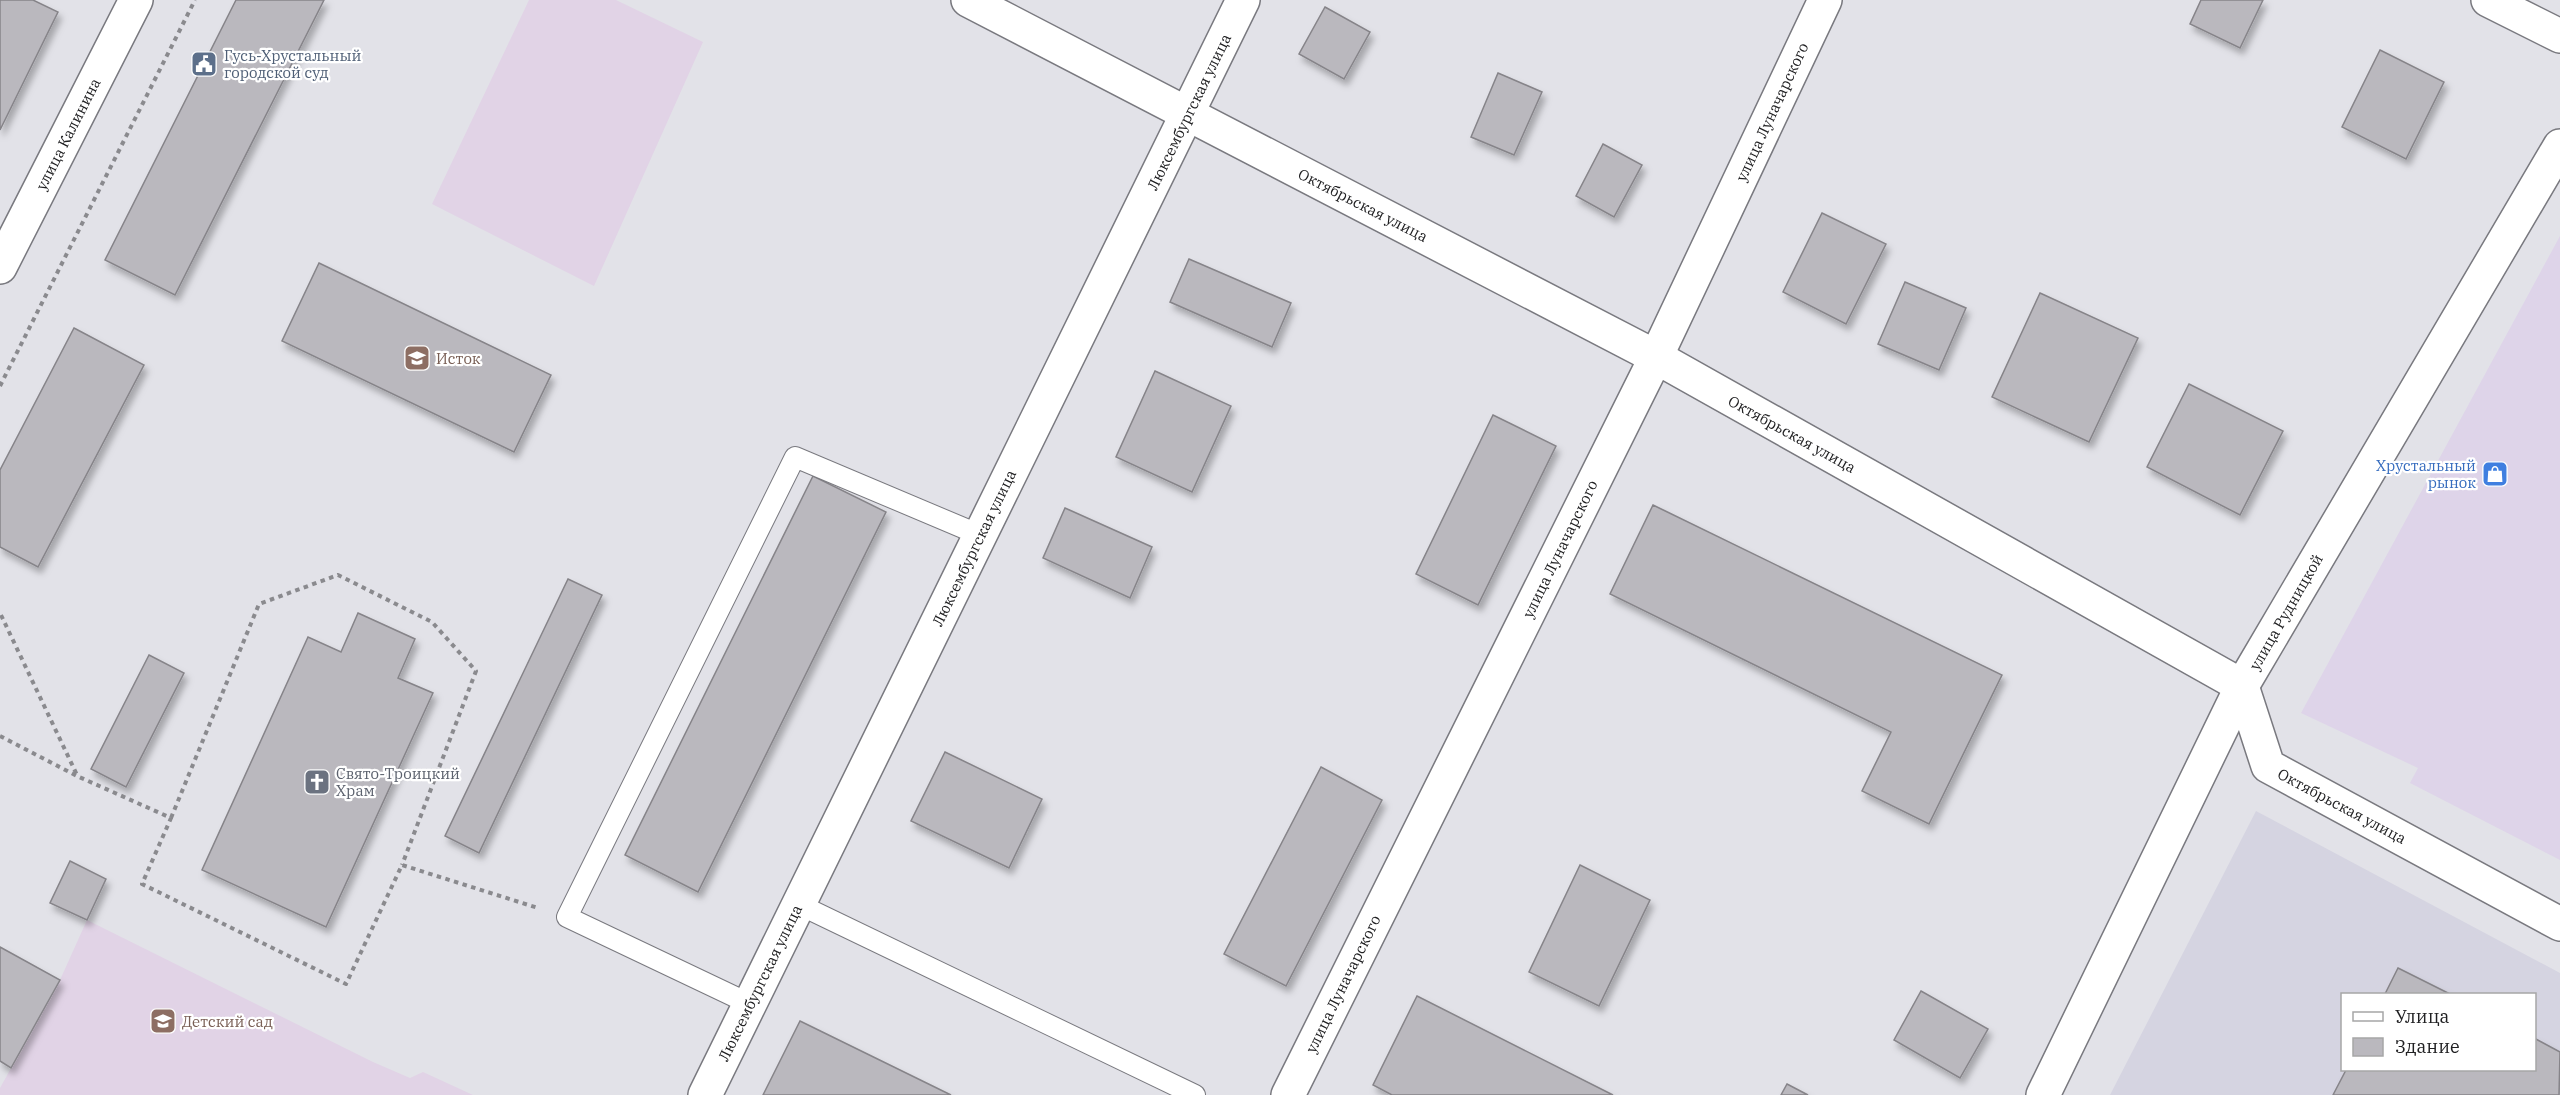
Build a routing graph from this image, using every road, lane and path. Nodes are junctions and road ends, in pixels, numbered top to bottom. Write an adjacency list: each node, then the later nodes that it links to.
1 (136, 0): 10 (street, улица Калинина)
2 (195, 0): 12 (path)
3 (968, 0): 8 (street, Октябрьская улица)
4 (1243, 0): 8 (street, Люксембургская улица)
5 (1825, 0): 11 (street, улица Луначарского)
6 (2488, 0): 7 (street)
7 (2560, 36)
8 (1188, 115): 11 (street, Октябрьская улица); 13 (street, Люксембургская улица)
9 (2560, 146): 15 (street, улица Рудницкой)
10 (0, 267)
11 (1656, 357): 15 (street, Октябрьская улица); 26 (street, улица Луначарского)
12 (0, 386)
13 (981, 536): 20 (street, Люксембургская улица); 21 (lane)
14 (1, 615): 17 (path)
15 (2242, 686): 22 (street, Октябрьская улица); 27 (street, улица Рудницкой)
16 (0, 735): 17 (path)
17 (77, 776): 18 (path)
18 (171, 818): 19 (path); 19 (path)
19 (402, 865): 21 (path)
20 (798, 904): 23 (street, Люксембургская улица); 25 (lane)
21 (567, 917): 23 (lane)
22 (2560, 924)
23 (750, 1004): 24 (street, Люксембургская улица)
24 (705, 1095)
25 (1195, 1095)
26 (1288, 1095)
27 (2043, 1095)

